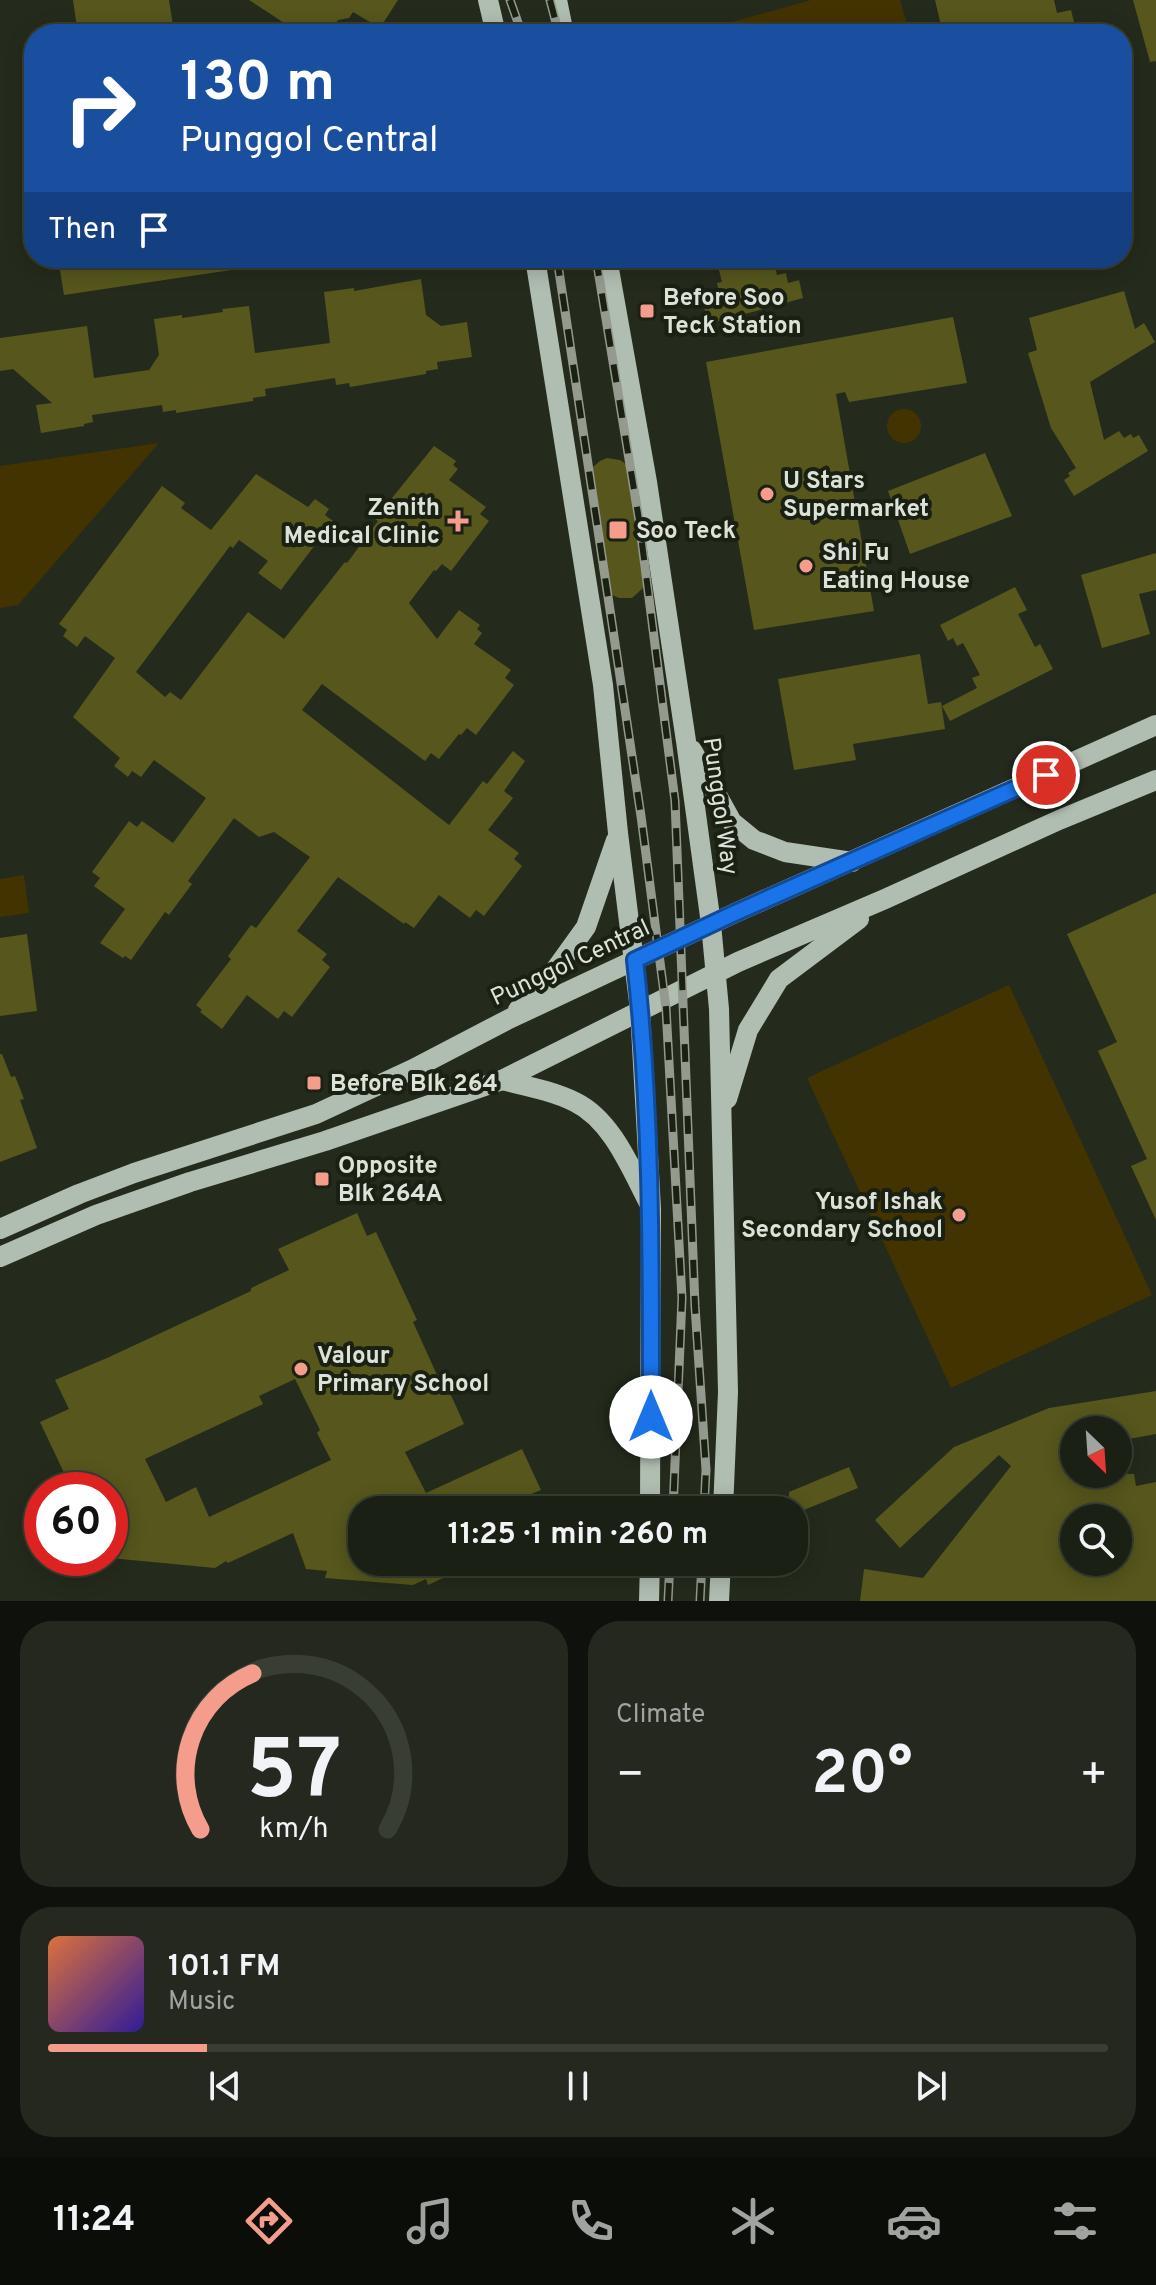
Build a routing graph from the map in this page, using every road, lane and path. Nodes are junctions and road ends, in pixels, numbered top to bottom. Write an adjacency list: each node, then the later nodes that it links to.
1 (488, 0): 3 (main road)
2 (557, 0): 4 (main road)
3 (494, 24)
4 (562, 24)
5 (537, 268): 10 (main road)
6 (609, 268): 8 (main road, Punggol Way)
7 (1156, 725): 11 (main road, Punggol Central)
8 (686, 741): 11 (main road); 13 (main road, Punggol Way)
9 (1156, 780): 12 (main road)
10 (618, 833): 14 (main road); 17 (main road)
11 (852, 862): 13 (main road, Punggol Central)
12 (885, 899): 15 (main road); 19 (main road)
13 (711, 924): 14 (main road, Punggol Central); 15 (main road, Punggol Way)
14 (635, 960): 16 (main road); 17 (main road, Punggol Central)
15 (714, 974): 16 (main road); 19 (main road, Punggol Way)
16 (640, 1010): 18 (main road); 20 (main road)
17 (509, 1019): 21 (main road, Punggol Central)
18 (502, 1080): 20 (main road); 22 (main road)
19 (721, 1119): 24 (main road, Punggol Way)
20 (651, 1209): 23 (main road)
21 (0, 1229)
22 (0, 1257)
23 (650, 1496)
24 (724, 1496)
25 (650, 1576): 27 (main road)
26 (720, 1576): 28 (main road)
27 (649, 1601)
28 (719, 1601)

